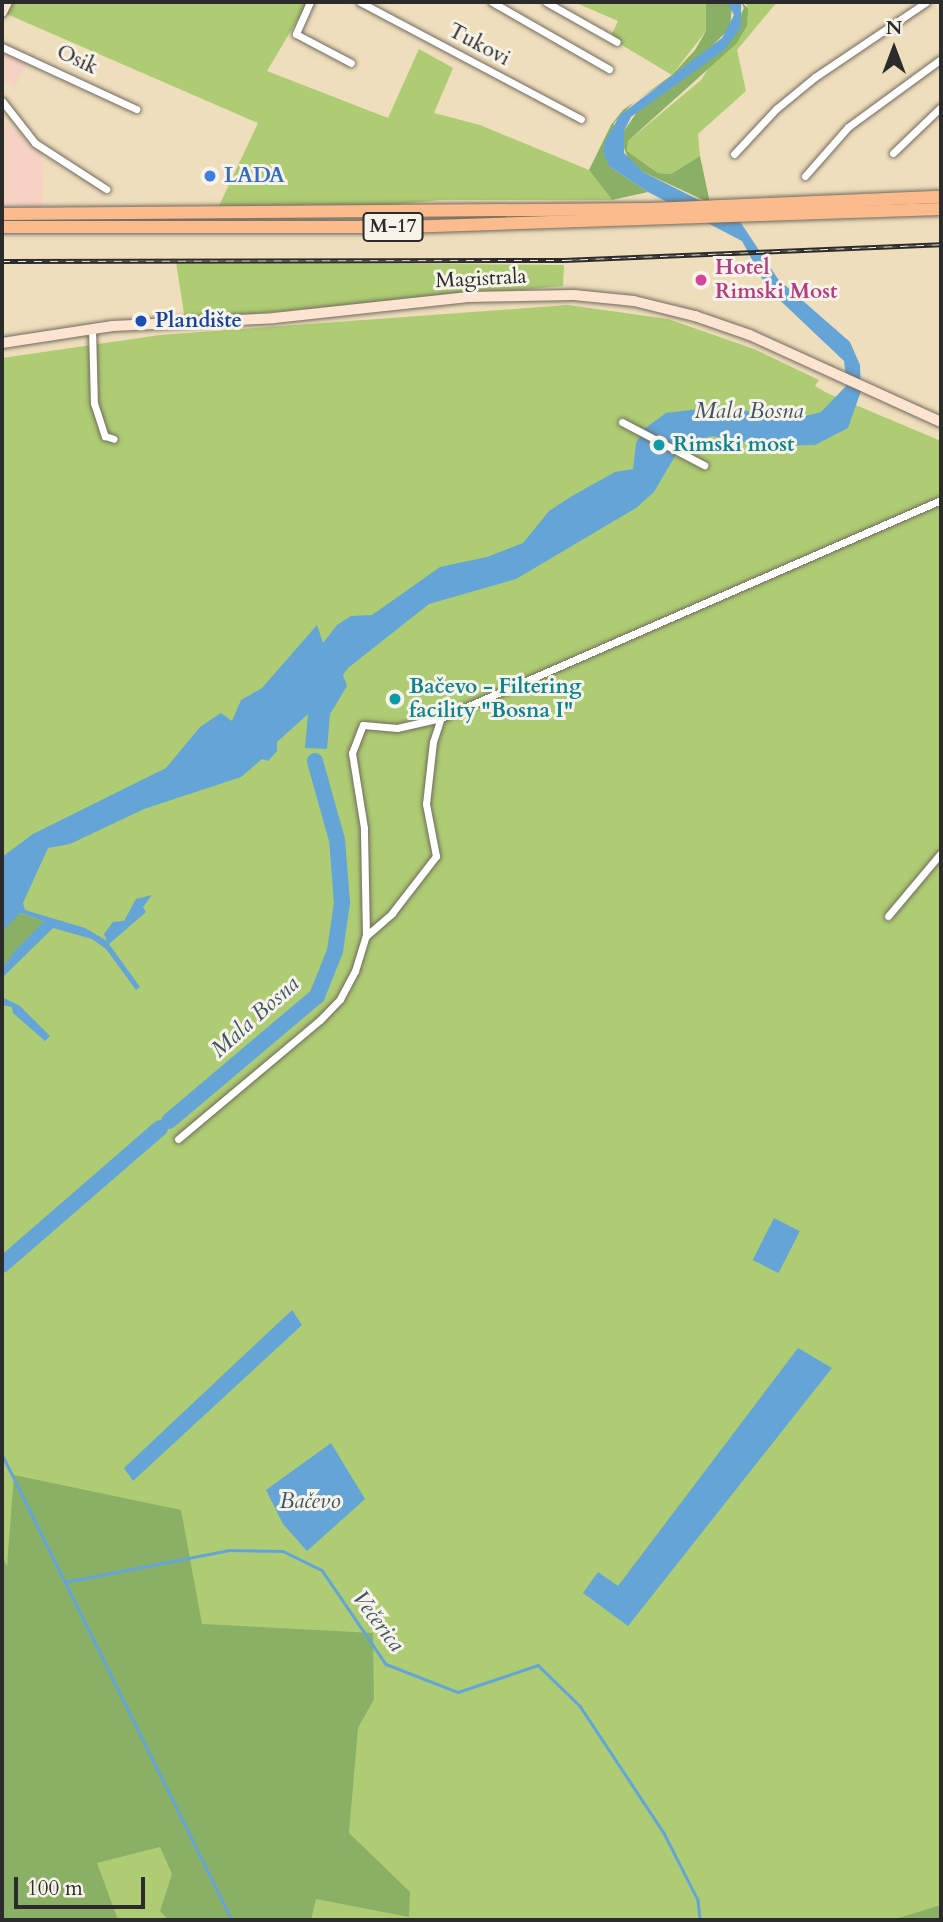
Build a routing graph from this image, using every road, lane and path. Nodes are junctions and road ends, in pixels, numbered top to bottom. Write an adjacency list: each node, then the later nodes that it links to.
1 (7, 2): 7 (main road)
2 (310, 2): 11 (street)
3 (360, 2): 16 (street, Tukovi)
4 (492, 2): 12 (street, Tukovi)
5 (546, 2): 8 (street)
6 (926, 2): 18 (street)
7 (2, 12)
8 (617, 42)
9 (2, 47): 15 (street, Osik)
10 (941, 59): 19 (street)
11 (351, 64)
12 (609, 69)
13 (2, 101): 20 (street)
14 (941, 107): 17 (street)
15 (136, 109)
16 (581, 119)
17 (893, 153)
18 (734, 154)
19 (804, 176)
20 (106, 189)
21 (941, 197): 24 (highway, M-17)
22 (941, 209): 24 (highway, M-17)
23 (2, 214): 24 (highway, M-17)
24 (653, 215): 25 (highway, M-17)
25 (2, 227)
26 (92, 329): 27 (main road, Magistrala); 29 (main road, Magistrala); 30 (street)
27 (2, 341)
28 (622, 422): 31 (street)
29 (941, 422)
30 (114, 439)
31 (704, 465)
32 (941, 500): 33 (street)
33 (442, 718): 36 (street); 36 (street)
34 (941, 853): 35 (street)
35 (888, 915)
36 (366, 936): 37 (street)
37 (178, 1139)

